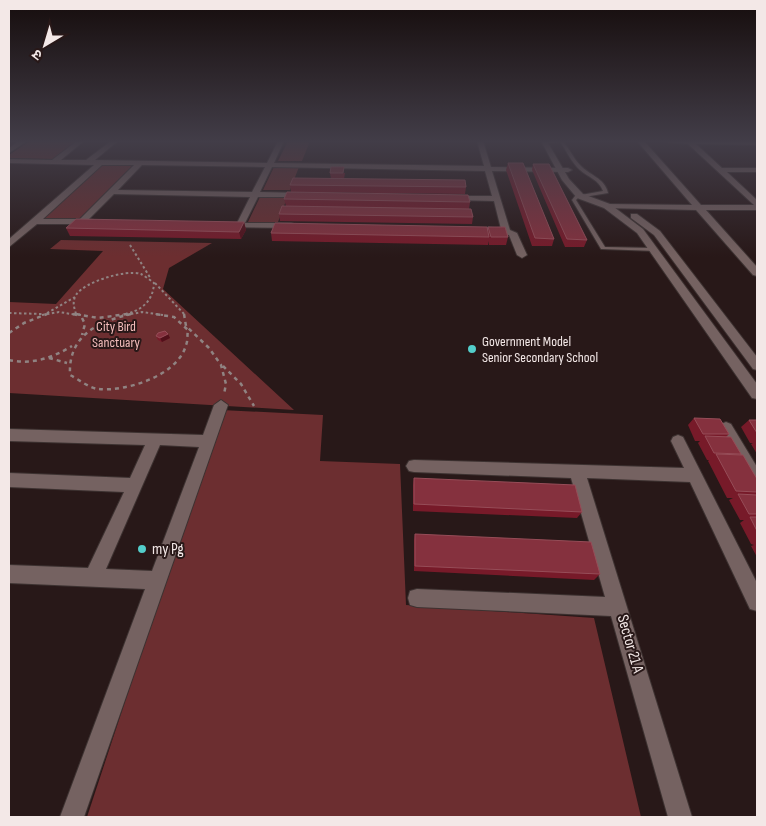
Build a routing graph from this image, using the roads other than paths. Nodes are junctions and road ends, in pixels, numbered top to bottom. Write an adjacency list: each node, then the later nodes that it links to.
1 (81, 180): 19 (street)
2 (123, 180): 9 (street)
3 (262, 180): 10 (street)
4 (491, 180): 14 (street)
5 (572, 180): 12 (street)
6 (599, 180): 12 (lane)
7 (673, 180): 17 (street)
8 (731, 180): 15 (street)
9 (111, 192): 10 (street); 20 (street)
10 (255, 194): 11 (street); 23 (street)
11 (313, 195)
12 (586, 195): 16 (street); 28 (lane)
13 (439, 198): 14 (street)
14 (497, 199): 26 (street)
15 (757, 204)
16 (612, 207): 17 (street); 28 (street); 31 (street)
17 (698, 208): 18 (street); 30 (street)
18 (757, 208)
19 (35, 221): 20 (street); 27 (street)
20 (82, 222): 21 (street)
21 (102, 222)
22 (210, 224): 23 (street)
23 (240, 225): 24 (street)
24 (299, 226)
25 (477, 230): 26 (street)
26 (506, 230): 29 (street)
27 (9, 244)
28 (653, 250): 32 (street)
29 (522, 255)
30 (757, 273)
31 (757, 366)
32 (757, 394)
33 (221, 406): 37 (street)
34 (726, 428): 43 (street)
35 (9, 435): 36 (street)
36 (155, 440): 37 (street); 44 (street)
37 (208, 441): 47 (street)
38 (678, 441): 41 (street)
39 (414, 466): 40 (street)
40 (578, 471): 41 (street); 50 (street, Sector 21 A)
41 (694, 475): 49 (street)
42 (9, 480): 44 (street)
43 (757, 480)
44 (133, 485): 46 (street)
45 (9, 574): 46 (street)
46 (93, 577): 47 (street)
47 (158, 580): 51 (street)
48 (417, 598): 50 (street)
49 (757, 602)
50 (619, 607): 52 (street, Sector 21 A)
51 (72, 817)
52 (680, 817)

